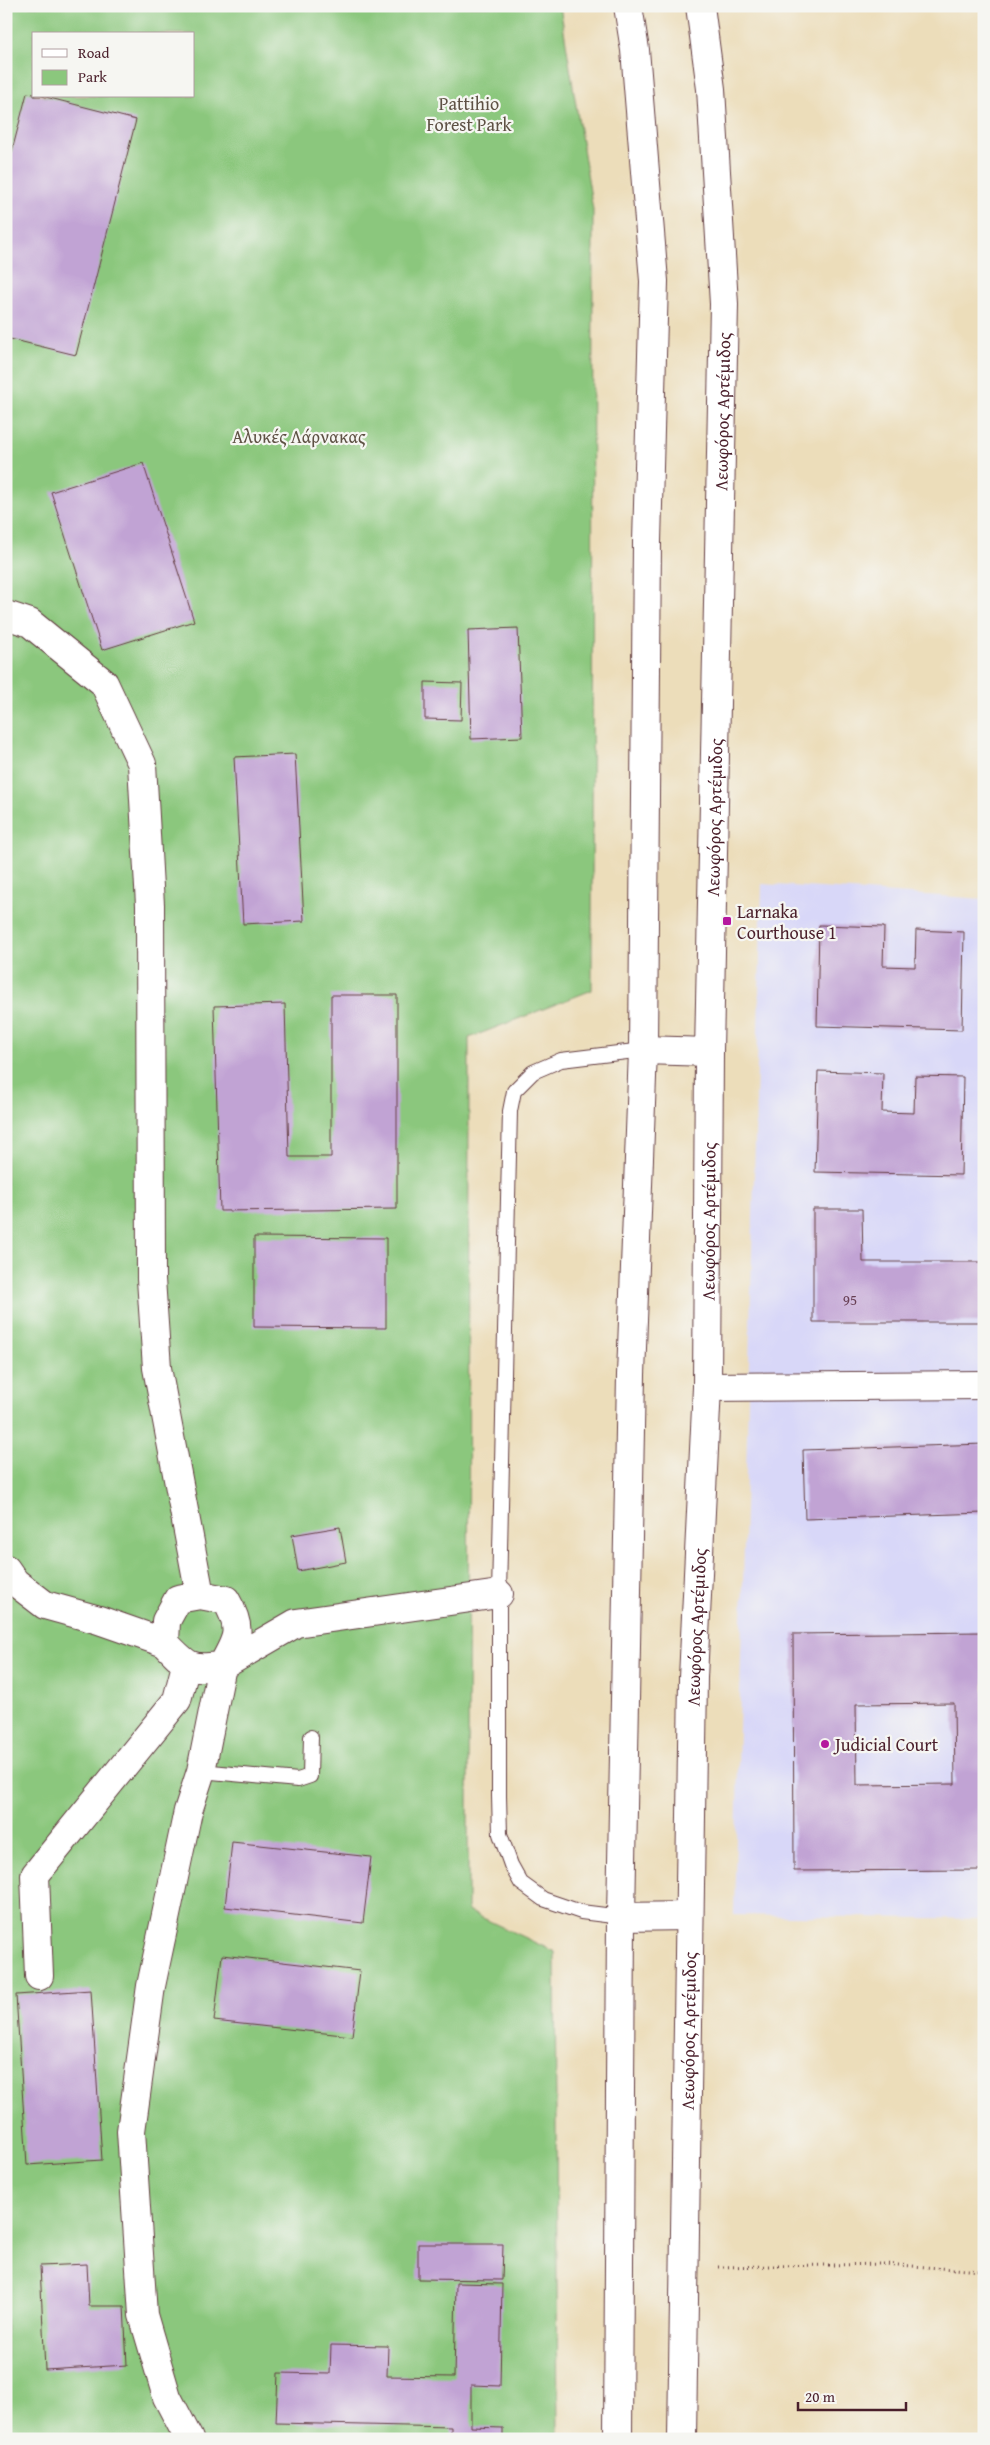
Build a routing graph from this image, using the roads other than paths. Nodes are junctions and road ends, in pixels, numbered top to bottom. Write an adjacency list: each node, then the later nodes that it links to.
1 (628, 6): 4 (main road)
2 (700, 6): 5 (main road, Λεωφόρος Αρτέμιδος)
3 (6, 615): 9 (main road)
4 (643, 1050): 5 (main road); 10 (lane); 17 (main road)
5 (709, 1052): 7 (main road, Λεωφόρος Αρτέμιδος)
6 (984, 1385): 7 (main road)
7 (707, 1387): 16 (main road, Λεωφόρος Αρτέμιδος)
8 (6, 1569): 11 (main road)
9 (200, 1594): 11 (main road); 13 (main road)
10 (500, 1594): 13 (main road); 17 (lane)
11 (165, 1644): 12 (main road)
12 (186, 1665): 13 (main road); 18 (main road)
13 (222, 1666): 15 (main road)
14 (311, 1737): 15 (lane)
15 (201, 1771): 19 (main road)
16 (689, 1916): 17 (main road); 21 (main road, Λεωφόρος Αρτέμιδος)
17 (621, 1917): 20 (main road)
18 (40, 1976)
19 (189, 2439)
20 (618, 2439)
21 (682, 2439)

